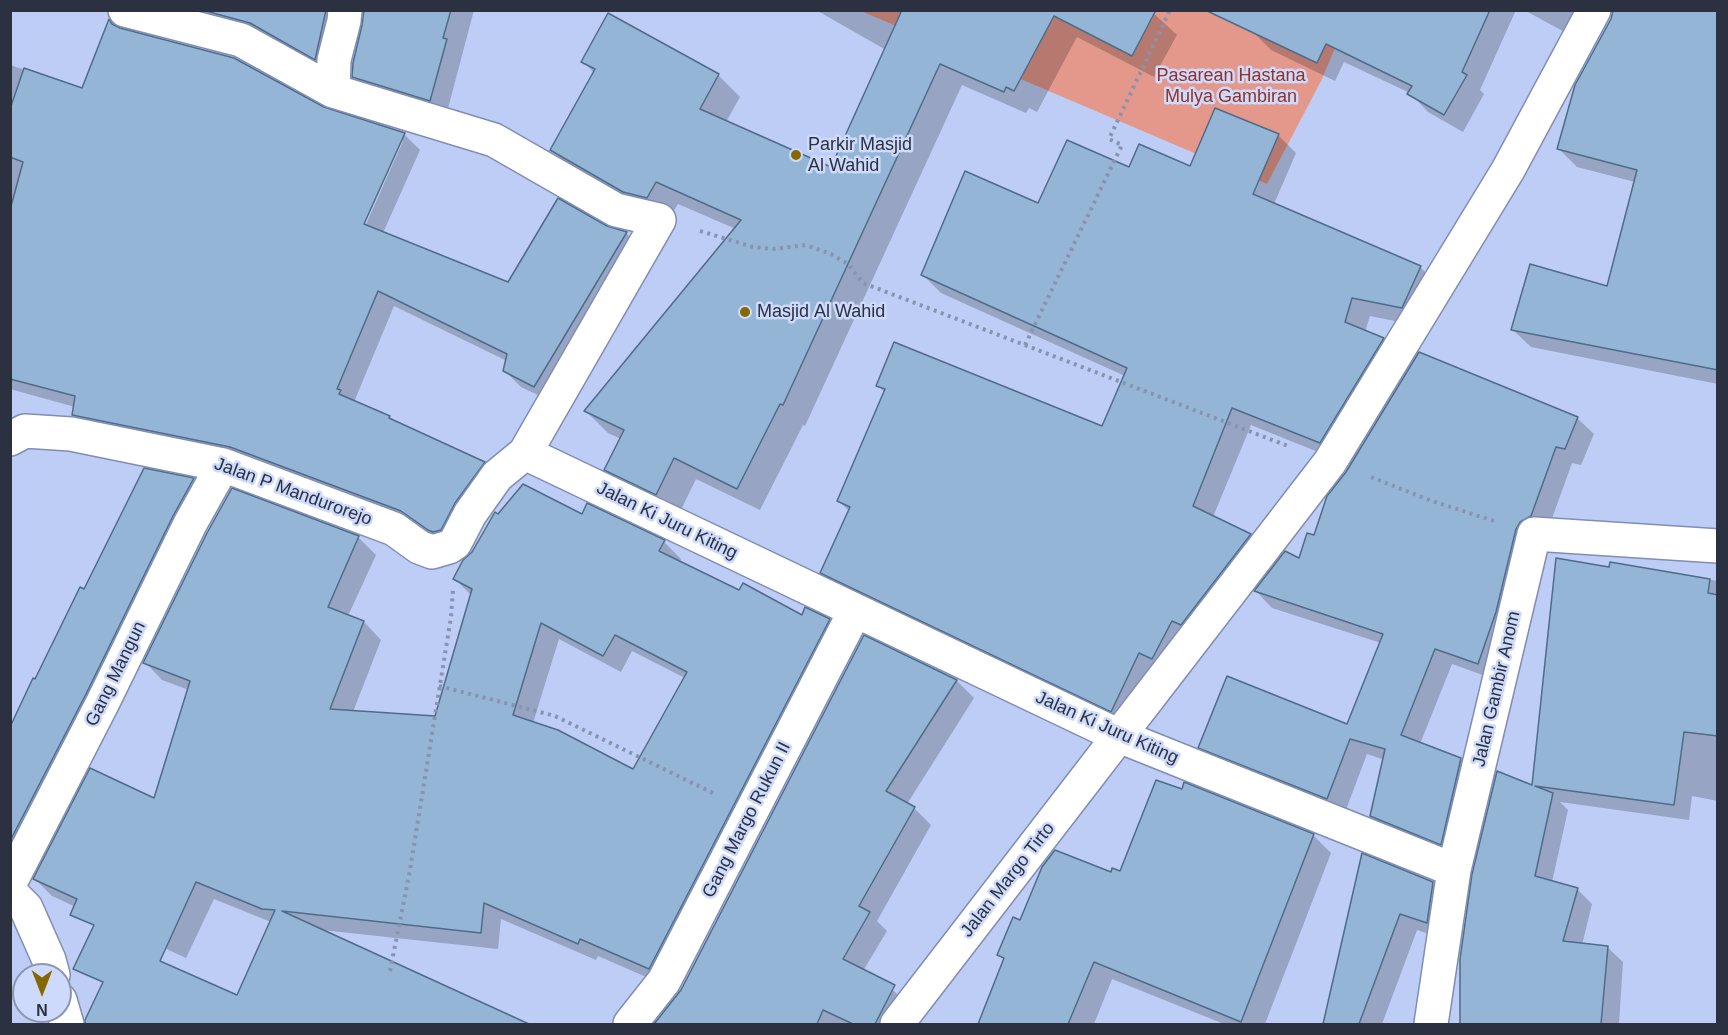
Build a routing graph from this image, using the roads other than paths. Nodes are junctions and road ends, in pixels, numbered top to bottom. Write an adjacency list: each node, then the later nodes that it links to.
1 (125, 10): 4 (street)
2 (345, 10): 4 (street)
3 (1594, 10): 10 (street, Jalan Margo Tirto)
4 (333, 91): 6 (street)
5 (10, 439): 7 (street, Jalan P Mandurorejo)
6 (525, 453): 7 (street, Jalan P Mandurorejo); 9 (street, Jalan Ki Juru Kiting)
7 (223, 465): 12 (street, Gang Mangun)
8 (1718, 546): 11 (street, Jalan Gambir Anom)
9 (855, 611): 10 (street, Jalan Ki Juru Kiting); 15 (street, Gang Margo Rukun II)
10 (1119, 736): 11 (street, Jalan Ki Juru Kiting); 16 (street, Jalan Margo Tirto)
11 (1454, 870): 17 (street, Jalan Gambir Anom)
12 (10, 883)
13 (10, 892): 14 (street)
14 (50, 963)
15 (630, 1024)
16 (897, 1024)
17 (1431, 1024)

